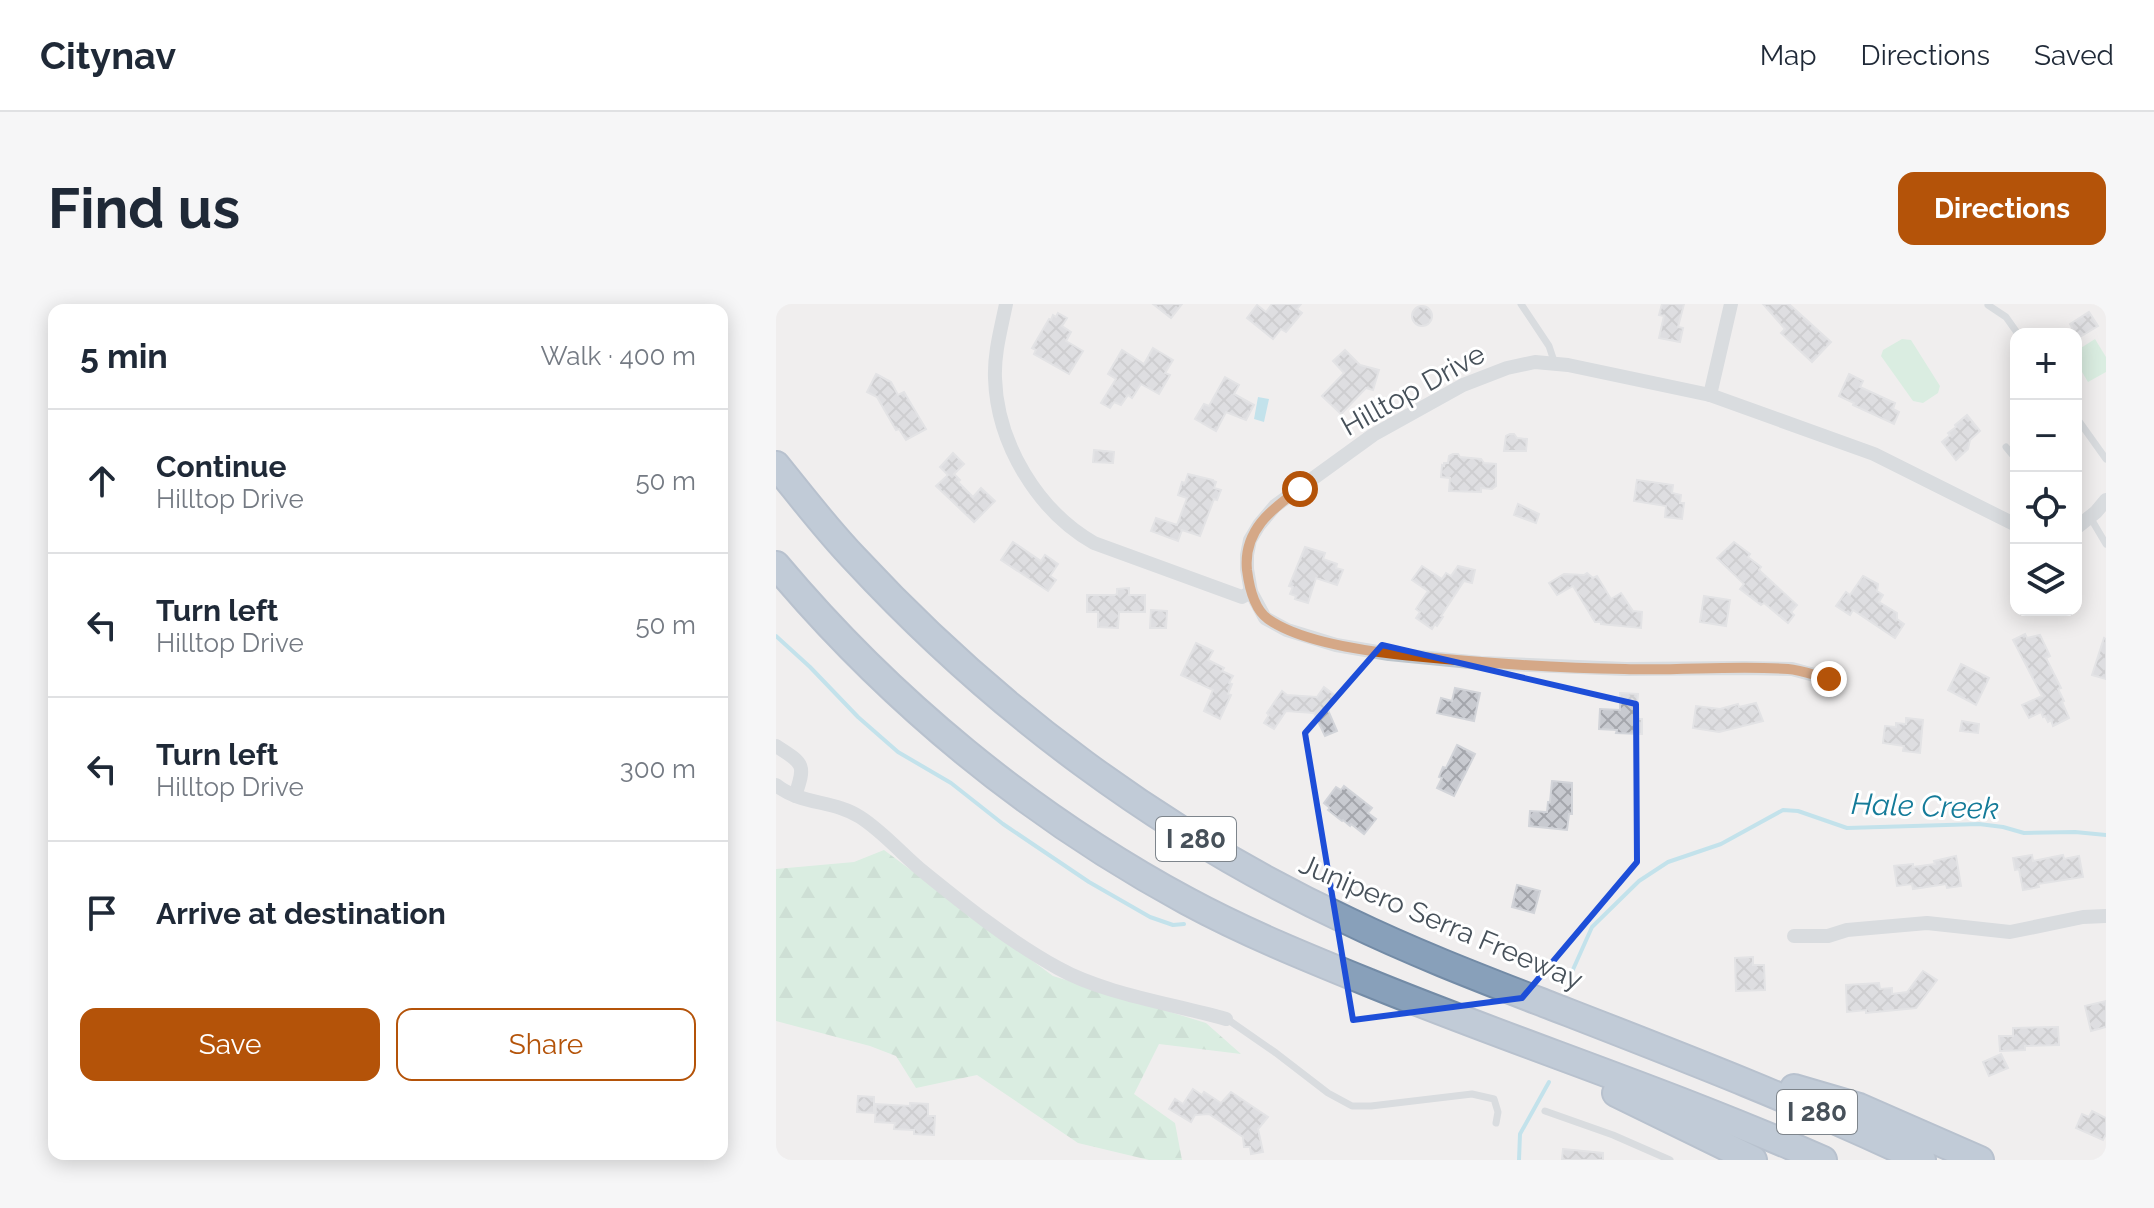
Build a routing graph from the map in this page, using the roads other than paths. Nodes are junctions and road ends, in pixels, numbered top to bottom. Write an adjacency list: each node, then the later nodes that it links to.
1 (1006, 304): 19 (street)
2 (1521, 304): 6 (lane)
3 (1731, 304): 7 (street)
4 (1988, 305): 5 (lane)
5 (2014, 328)
6 (1555, 364): 7 (street, Hilltop Drive); 19 (street, Hilltop Drive)
7 (1710, 395): 14 (street, Hilltop Drive)
8 (2082, 425): 11 (lane)
9 (2006, 447): 10 (lane)
10 (2010, 452)
11 (2106, 459)
12 (776, 465): 28 (highway, Junipero Serra Freeway / I 280)
13 (2106, 500): 15 (street)
14 (2010, 522)
15 (2082, 522)
16 (2082, 526): 17 (lane)
17 (2106, 544)
18 (776, 565): 27 (highway, I 280)
19 (1251, 592): 20 (street)
20 (1829, 679)
21 (776, 746): 23 (street)
22 (776, 785): 23 (street)
23 (795, 796): 26 (street)
24 (2106, 916): 25 (street)
25 (1794, 936)
26 (1226, 1019): 30 (lane)
27 (1480, 1027): 32 (highway); 33 (highway, I 280)
28 (1711, 1069): 34 (highway, Junipero Serra Freeway / I 280); 35 (highway)
29 (1545, 1111): 31 (lane)
30 (1496, 1123)
31 (1670, 1160)
32 (1753, 1160)
33 (1823, 1160)
34 (1922, 1160)
35 (1980, 1160)

